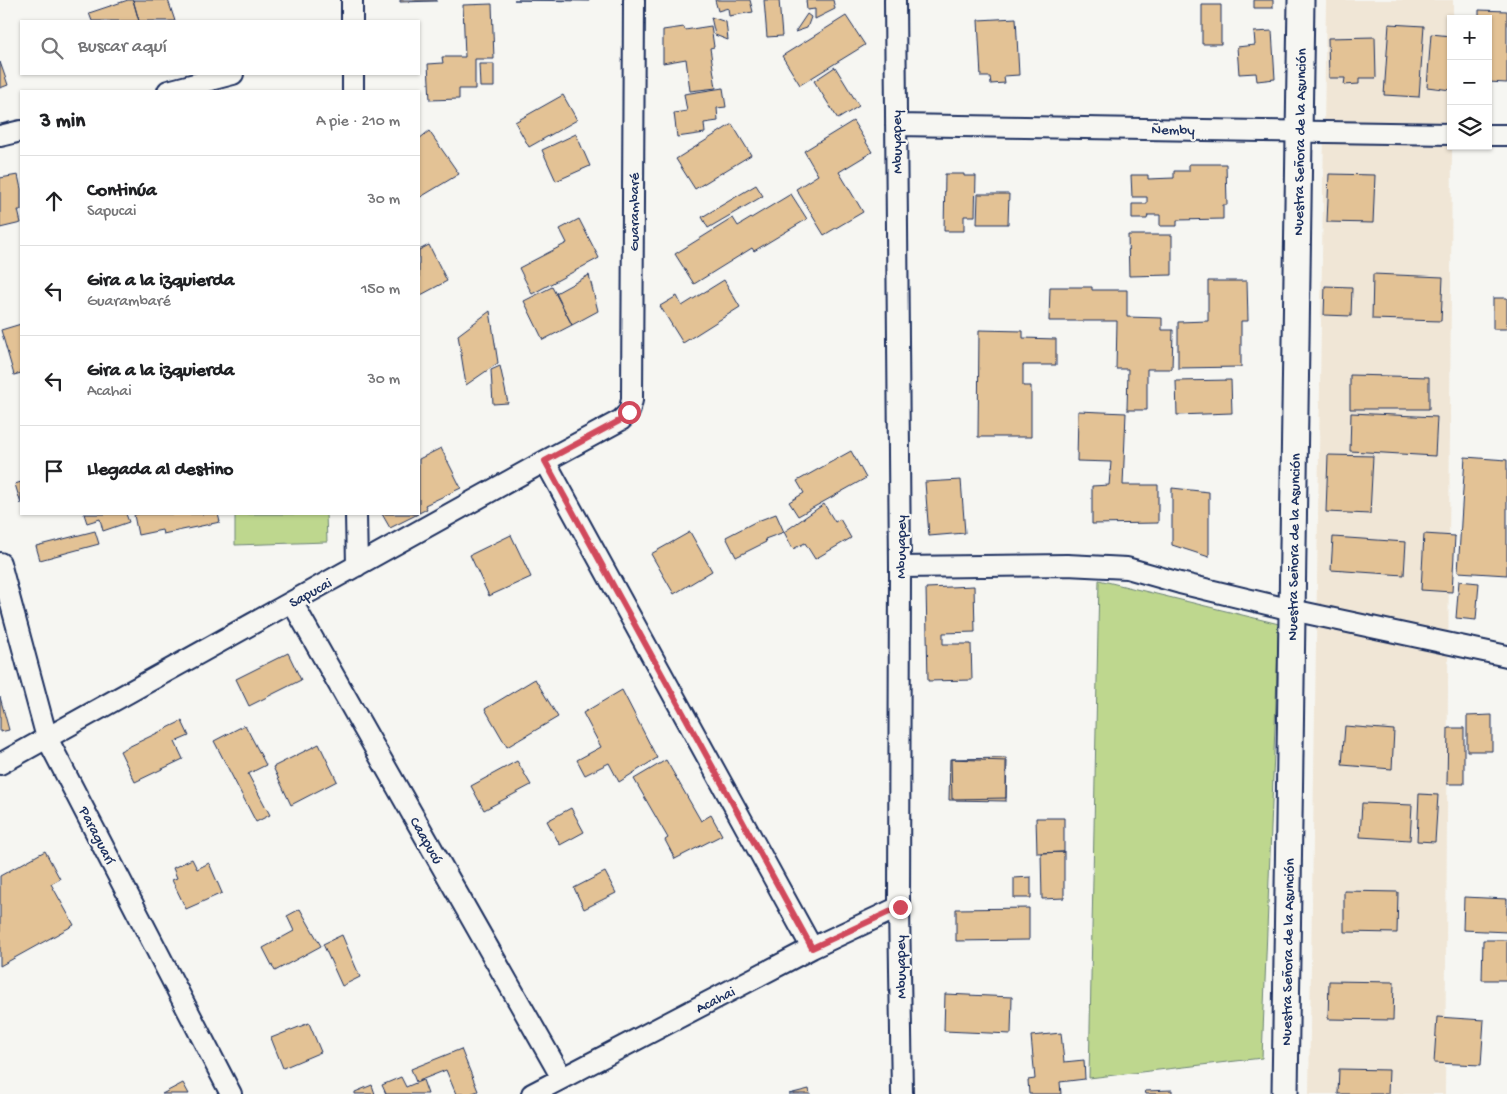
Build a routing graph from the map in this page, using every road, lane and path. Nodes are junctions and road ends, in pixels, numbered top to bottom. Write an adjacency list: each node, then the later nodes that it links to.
1 (352, 0): 5 (street)
2 (634, 0): 17 (street, Guarambaré)
3 (895, 0): 10 (street, Mbuyapey)
4 (1301, 0): 12 (street, Nuestra Señora de la Asunción)
5 (352, 20)
6 (229, 75): 8 (street)
7 (353, 75): 9 (street)
8 (172, 90)
9 (353, 90)
10 (896, 125): 12 (street, Ñemby); 22 (street, Mbuyapey)
11 (20, 131): 16 (street)
12 (1298, 131): 13 (street, Ñemby); 24 (street, Nuestra Señora de la Asunción)
13 (1447, 134)
14 (1492, 135): 15 (street)
15 (1507, 135)
16 (0, 136)
17 (621, 420): 18 (street, Sapucai)
18 (545, 461): 21 (street, Sapucai); 29 (street)
19 (356, 515): 21 (street)
20 (0, 563): 26 (street, Paraguarí)
21 (357, 566): 23 (street, Sapucai)
22 (900, 567): 24 (street); 28 (street, Mbuyapey)
23 (292, 602): 26 (street, Sapucai); 30 (street, Caapucú)
24 (1292, 610): 25 (street); 34 (street, Nuestra Señora de la Asunción)
25 (1507, 656)
26 (47, 738): 27 (street, Sapucai); 31 (street, Paraguarí)
27 (0, 764)
28 (900, 907): 29 (street, Acahai); 33 (street, Mbuyapey)
29 (812, 948): 30 (street, Acahai)
30 (562, 1078): 32 (street, Acahai)
31 (232, 1094)
32 (532, 1094)
33 (902, 1094)
34 (1285, 1094)

